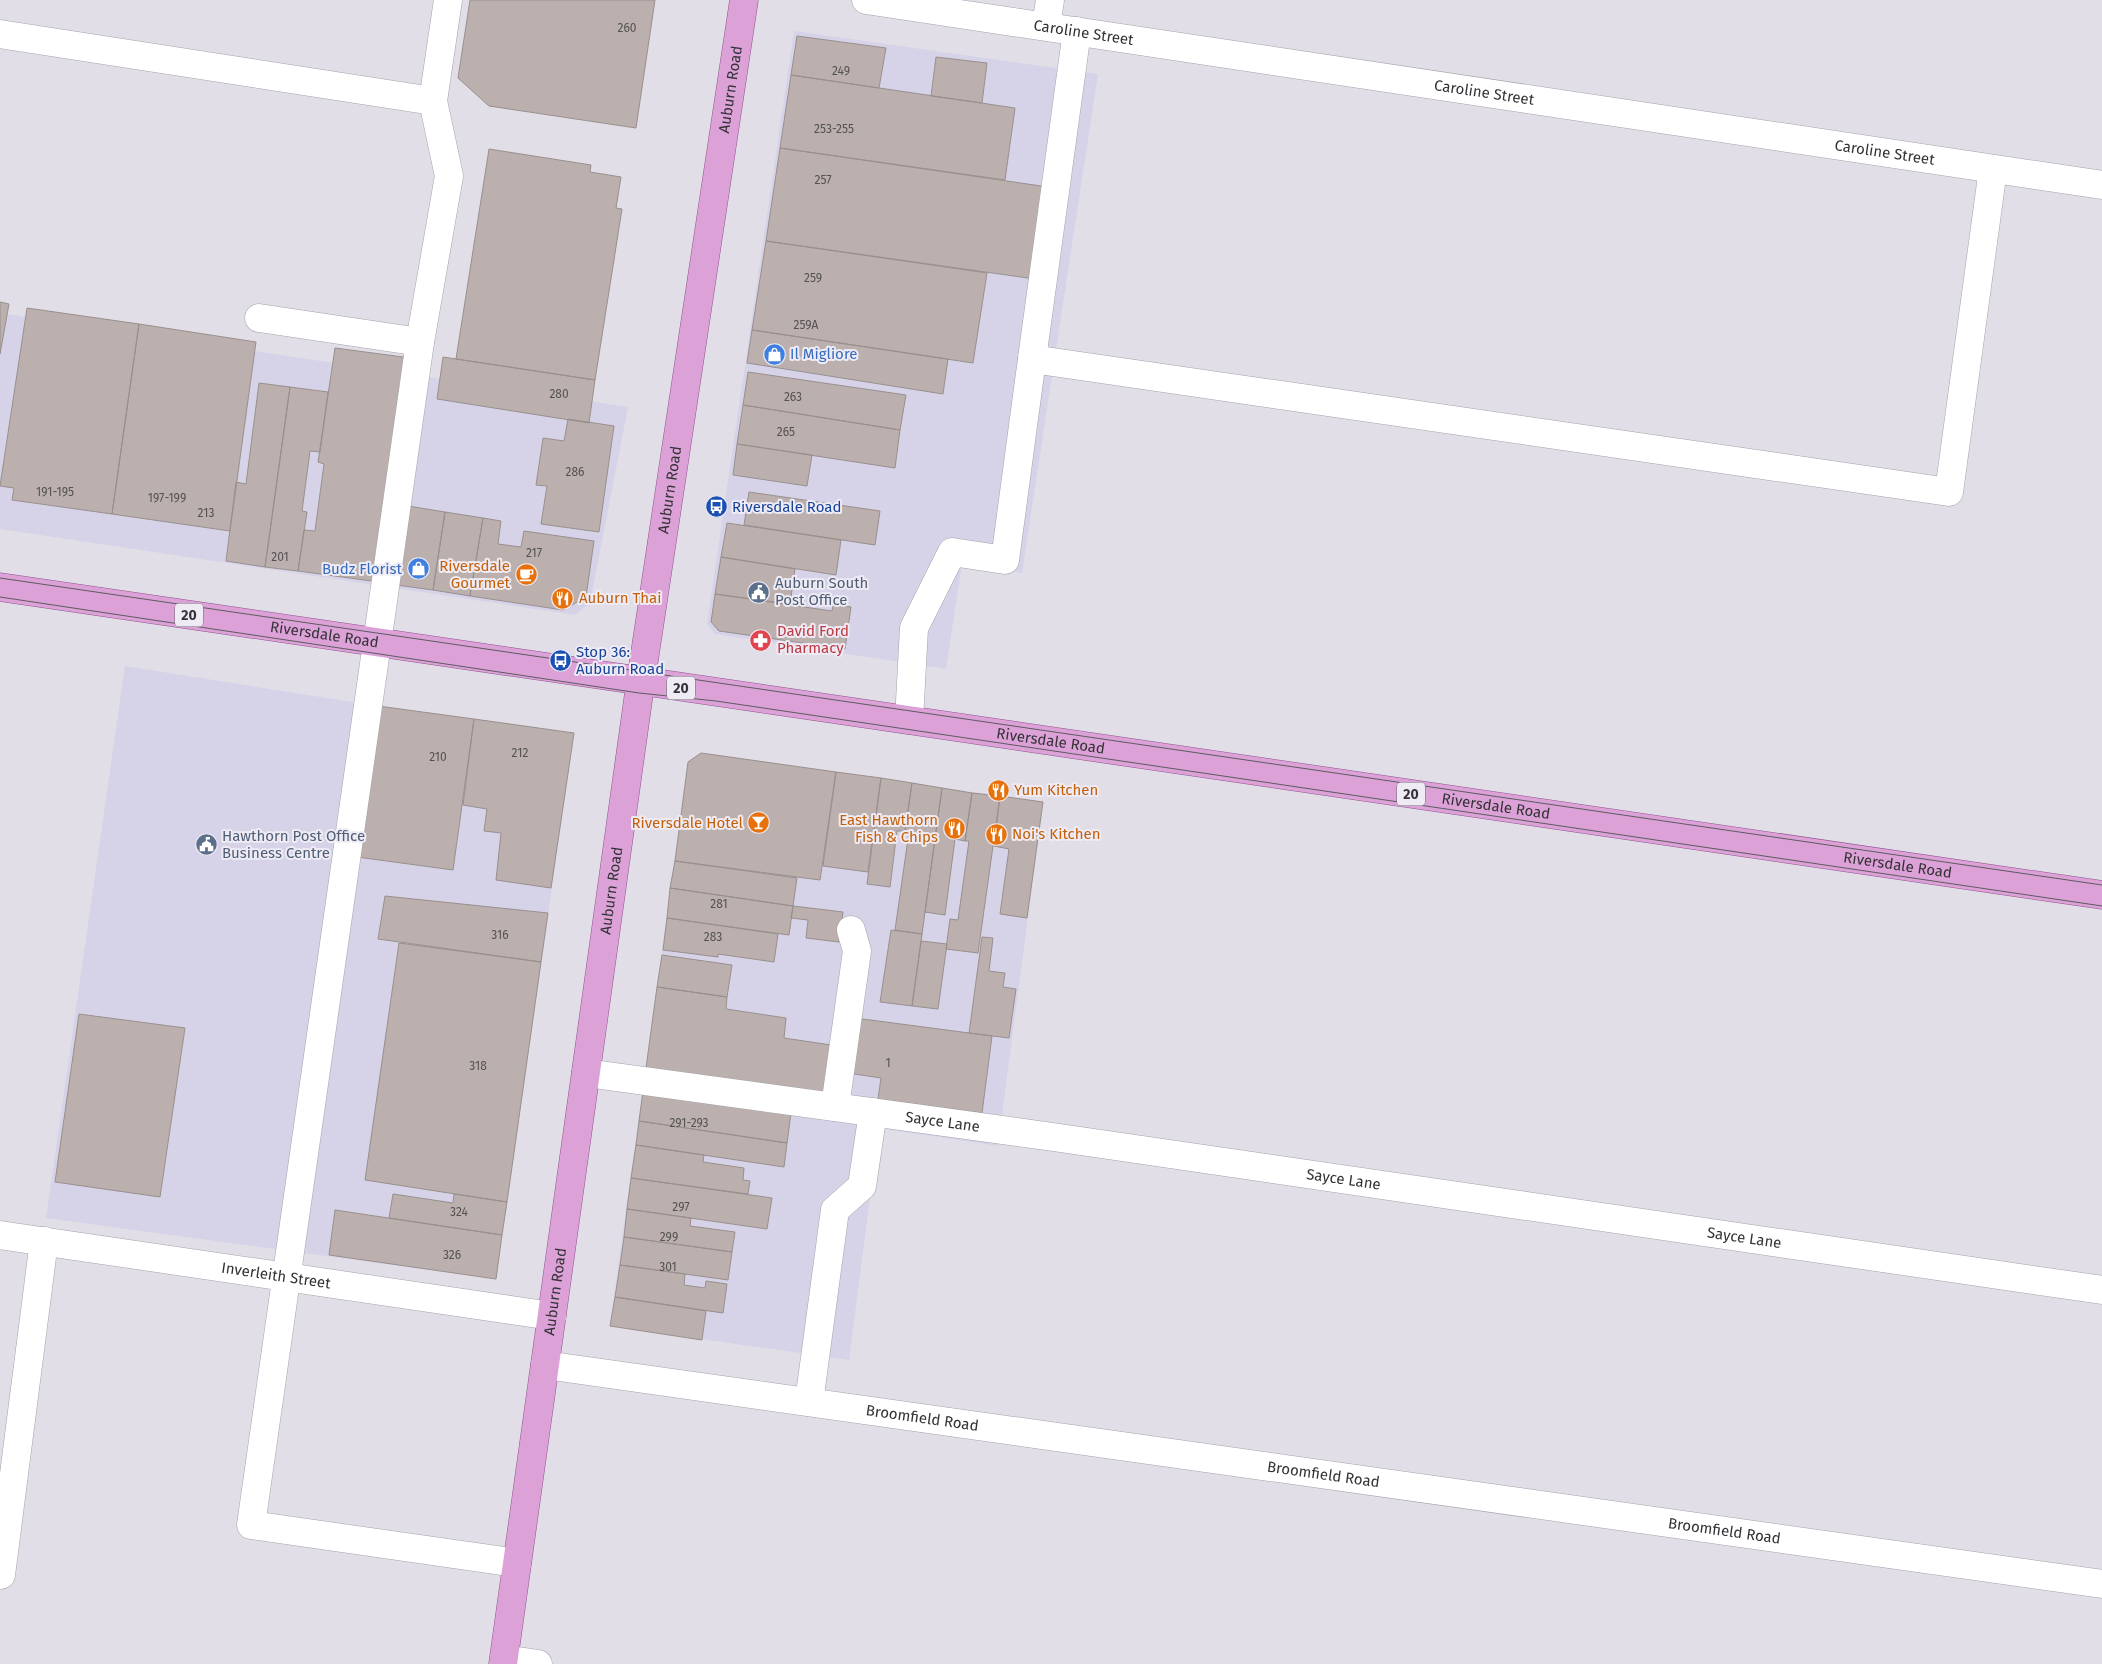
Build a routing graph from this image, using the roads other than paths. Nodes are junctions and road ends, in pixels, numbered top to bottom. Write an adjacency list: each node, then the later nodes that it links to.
1 (448, 0): 8 (street)
2 (744, 0): 16 (main road, Auburn Road)
3 (866, 0): 5 (street, Caroline Street)
4 (1050, 0): 5 (street)
5 (1046, 26): 6 (street, Caroline Street)
6 (1077, 31): 9 (street, Caroline Street); 13 (street)
7 (0, 34): 8 (street)
8 (433, 101): 12 (street)
9 (1993, 169): 10 (street, Caroline Street); 13 (street)
10 (2102, 185)
11 (259, 318): 12 (street)
12 (420, 342): 15 (street)
13 (1032, 360): 17 (street)
14 (0, 587): 15 (main road, Riversdale Road / 20)
15 (378, 643): 16 (main road, Riversdale Road / 20); 25 (street)
16 (642, 681): 17 (main road, Riversdale Road / 20); 20 (main road, Auburn Road)
17 (909, 720): 18 (main road, Riversdale Road / 20)
18 (2102, 896)
19 (852, 930): 21 (street)
20 (586, 1073): 21 (street, Sayce Lane); 27 (main road, Auburn Road)
21 (835, 1107): 22 (street, Sayce Lane)
22 (872, 1112): 26 (street, Sayce Lane); 29 (street)
23 (0, 1235): 24 (street, Inverleith Street)
24 (44, 1241): 25 (street, Inverleith Street); 31 (street)
25 (287, 1278): 27 (street, Inverleith Street); 30 (street)
26 (2102, 1290)
27 (552, 1316): 28 (main road, Auburn Road)
28 (545, 1365): 29 (street, Broomfield Road); 30 (main road, Auburn Road)
29 (809, 1402): 32 (street, Broomfield Road)
30 (517, 1563): 33 (main road, Auburn Road)
31 (1, 1575)
32 (2102, 1584)
33 (503, 1661): 34 (street)
34 (538, 1664)

